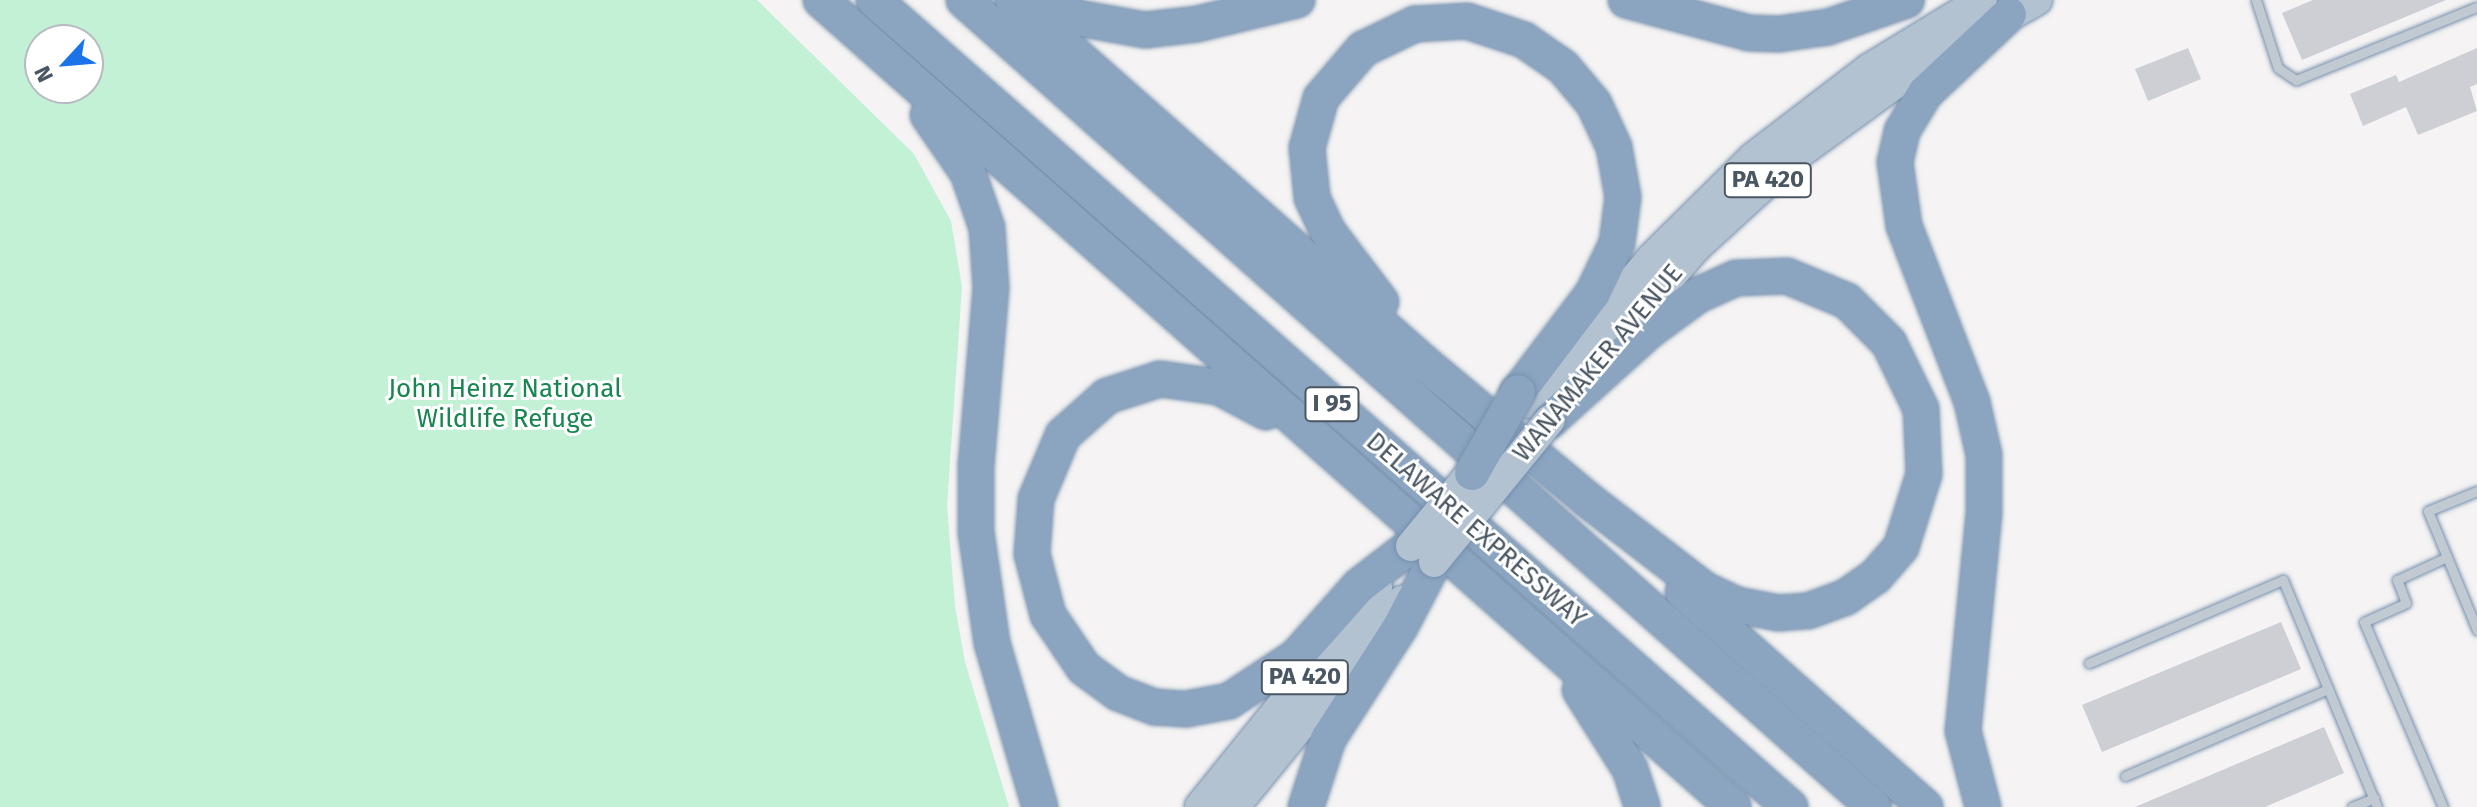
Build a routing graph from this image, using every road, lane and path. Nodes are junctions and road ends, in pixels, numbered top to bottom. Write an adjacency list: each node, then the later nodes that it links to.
1 (874, 0): 32 (highway, DELAWARE EXPRESSWAY / I 95)
2 (964, 0): 33 (highway, I 95)
3 (1013, 0): 12 (highway)
4 (1039, 0): 5 (highway)
5 (1297, 0)
6 (1626, 0): 7 (highway)
7 (1907, 0)
8 (2256, 0): 11 (lane)
9 (825, 3): 15 (highway); 26 (highway)
10 (2009, 5): 13 (main road, WANAMAKER AVENUE / PA 420); 35 (highway)
11 (2477, 7)
12 (1468, 397): 13 (highway); 17 (highway)
13 (1532, 405): 14 (highway, bridge); 17 (highway); 18 (main road, WANAMAKER AVENUE / PA 420, bridge)
14 (1472, 473): 18 (main road, WANAMAKER AVENUE / PA 420, bridge)
15 (1375, 490): 18 (highway); 20 (highway)
16 (2477, 491): 19 (lane)
17 (1588, 500): 34 (highway)
18 (1422, 554): 27 (main road, WANAMAKER AVENUE / PA 420); 28 (main road, WANAMAKER AVENUE / PA 420); 29 (highway)
19 (2447, 557): 21 (lane); 37 (lane)
20 (1509, 608): 30 (highway); 31 (highway)
21 (2477, 630)
22 (2089, 663): 23 (lane)
23 (2328, 689): 24 (lane); 25 (lane)
24 (2125, 776)
25 (2375, 803): 36 (lane)
26 (1040, 807)
27 (1200, 807)
28 (1234, 807)
29 (1306, 807)
30 (1642, 807)
31 (1733, 807)
32 (1790, 807)
33 (1874, 807)
34 (1925, 807)
35 (1983, 807)
36 (2352, 807)
37 (2443, 807)

